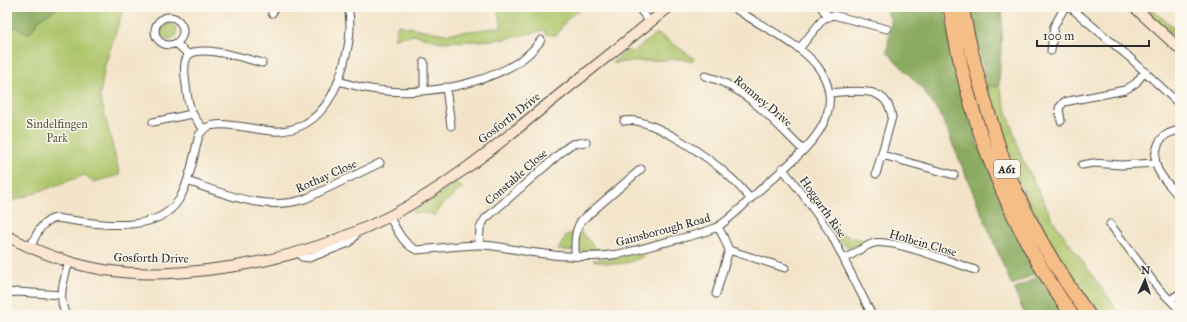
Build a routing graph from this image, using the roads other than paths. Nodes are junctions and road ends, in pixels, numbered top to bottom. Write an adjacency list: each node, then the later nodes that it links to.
1 (348, 7): 24 (street)
2 (638, 7): 12 (street)
3 (669, 7): 12 (street, Gosforth Drive)
4 (732, 7): 16 (street, Gainsborough Road)
5 (821, 7): 11 (street)
6 (950, 7): 69 (highway, A61)
7 (962, 7): 70 (highway, A61)
8 (1065, 7): 18 (street)
9 (1070, 7): 22 (street)
10 (1134, 7): 17 (street)
11 (828, 16): 13 (street); 16 (street)
12 (650, 22): 49 (street, Gosforth Drive)
13 (887, 29)
14 (541, 40): 25 (street)
15 (176, 43): 19 (street)
16 (799, 49): 27 (street, Gainsborough Road)
17 (1180, 49)
18 (1051, 51)
19 (189, 55): 21 (street); 29 (street)
20 (424, 62): 26 (street)
21 (262, 63)
22 (1145, 71): 28 (street); 31 (street)
23 (705, 76): 37 (street, Romney Drive)
24 (339, 81): 26 (street); 34 (street)
25 (446, 87): 26 (street); 33 (street)
26 (424, 90)
27 (830, 93): 37 (street, Gainsborough Road); 38 (street)
28 (1180, 106)
29 (192, 114): 32 (street); 34 (street)
30 (624, 120): 47 (street)
31 (1061, 121)
32 (153, 122)
33 (451, 126)
34 (204, 130): 46 (street)
35 (1180, 130): 40 (street)
36 (586, 142): 53 (street, Constable Close)
37 (803, 150): 42 (street, Gainsborough Road)
38 (882, 155): 44 (street); 45 (street)
39 (380, 163): 46 (street, Rothay Close)
40 (1154, 163): 41 (street); 48 (street)
41 (1082, 165)
42 (782, 168): 47 (street, Gainsborough Road); 57 (street, Hoggarth Rise)
43 (641, 169): 56 (street)
44 (876, 174)
45 (954, 176)
46 (187, 181): 54 (street)
47 (750, 198): 51 (street, Gainsborough Road)
48 (1180, 198)
49 (389, 216): 53 (street, Gainsborough Road); 58 (street, Gosforth Drive)
50 (1110, 224): 65 (street)
51 (718, 227): 55 (street); 56 (street, Gainsborough Road)
52 (7, 236): 54 (street, Gosforth Drive)
53 (479, 245): 56 (street, Gainsborough Road)
54 (30, 248): 58 (street, Gosforth Drive)
55 (729, 250): 59 (street); 63 (street)
56 (575, 255)
57 (844, 259): 60 (street, Holbein Close); 68 (street, Hoggarth Rise)
58 (69, 262): 64 (street)
59 (785, 268)
60 (975, 270)
61 (7, 293): 64 (street)
62 (1180, 293): 65 (street)
63 (716, 294)
64 (61, 295): 67 (street)
65 (1170, 300): 66 (street)
66 (1178, 308)
67 (66, 315)
68 (872, 315)
69 (1072, 315)
70 (1089, 315)

